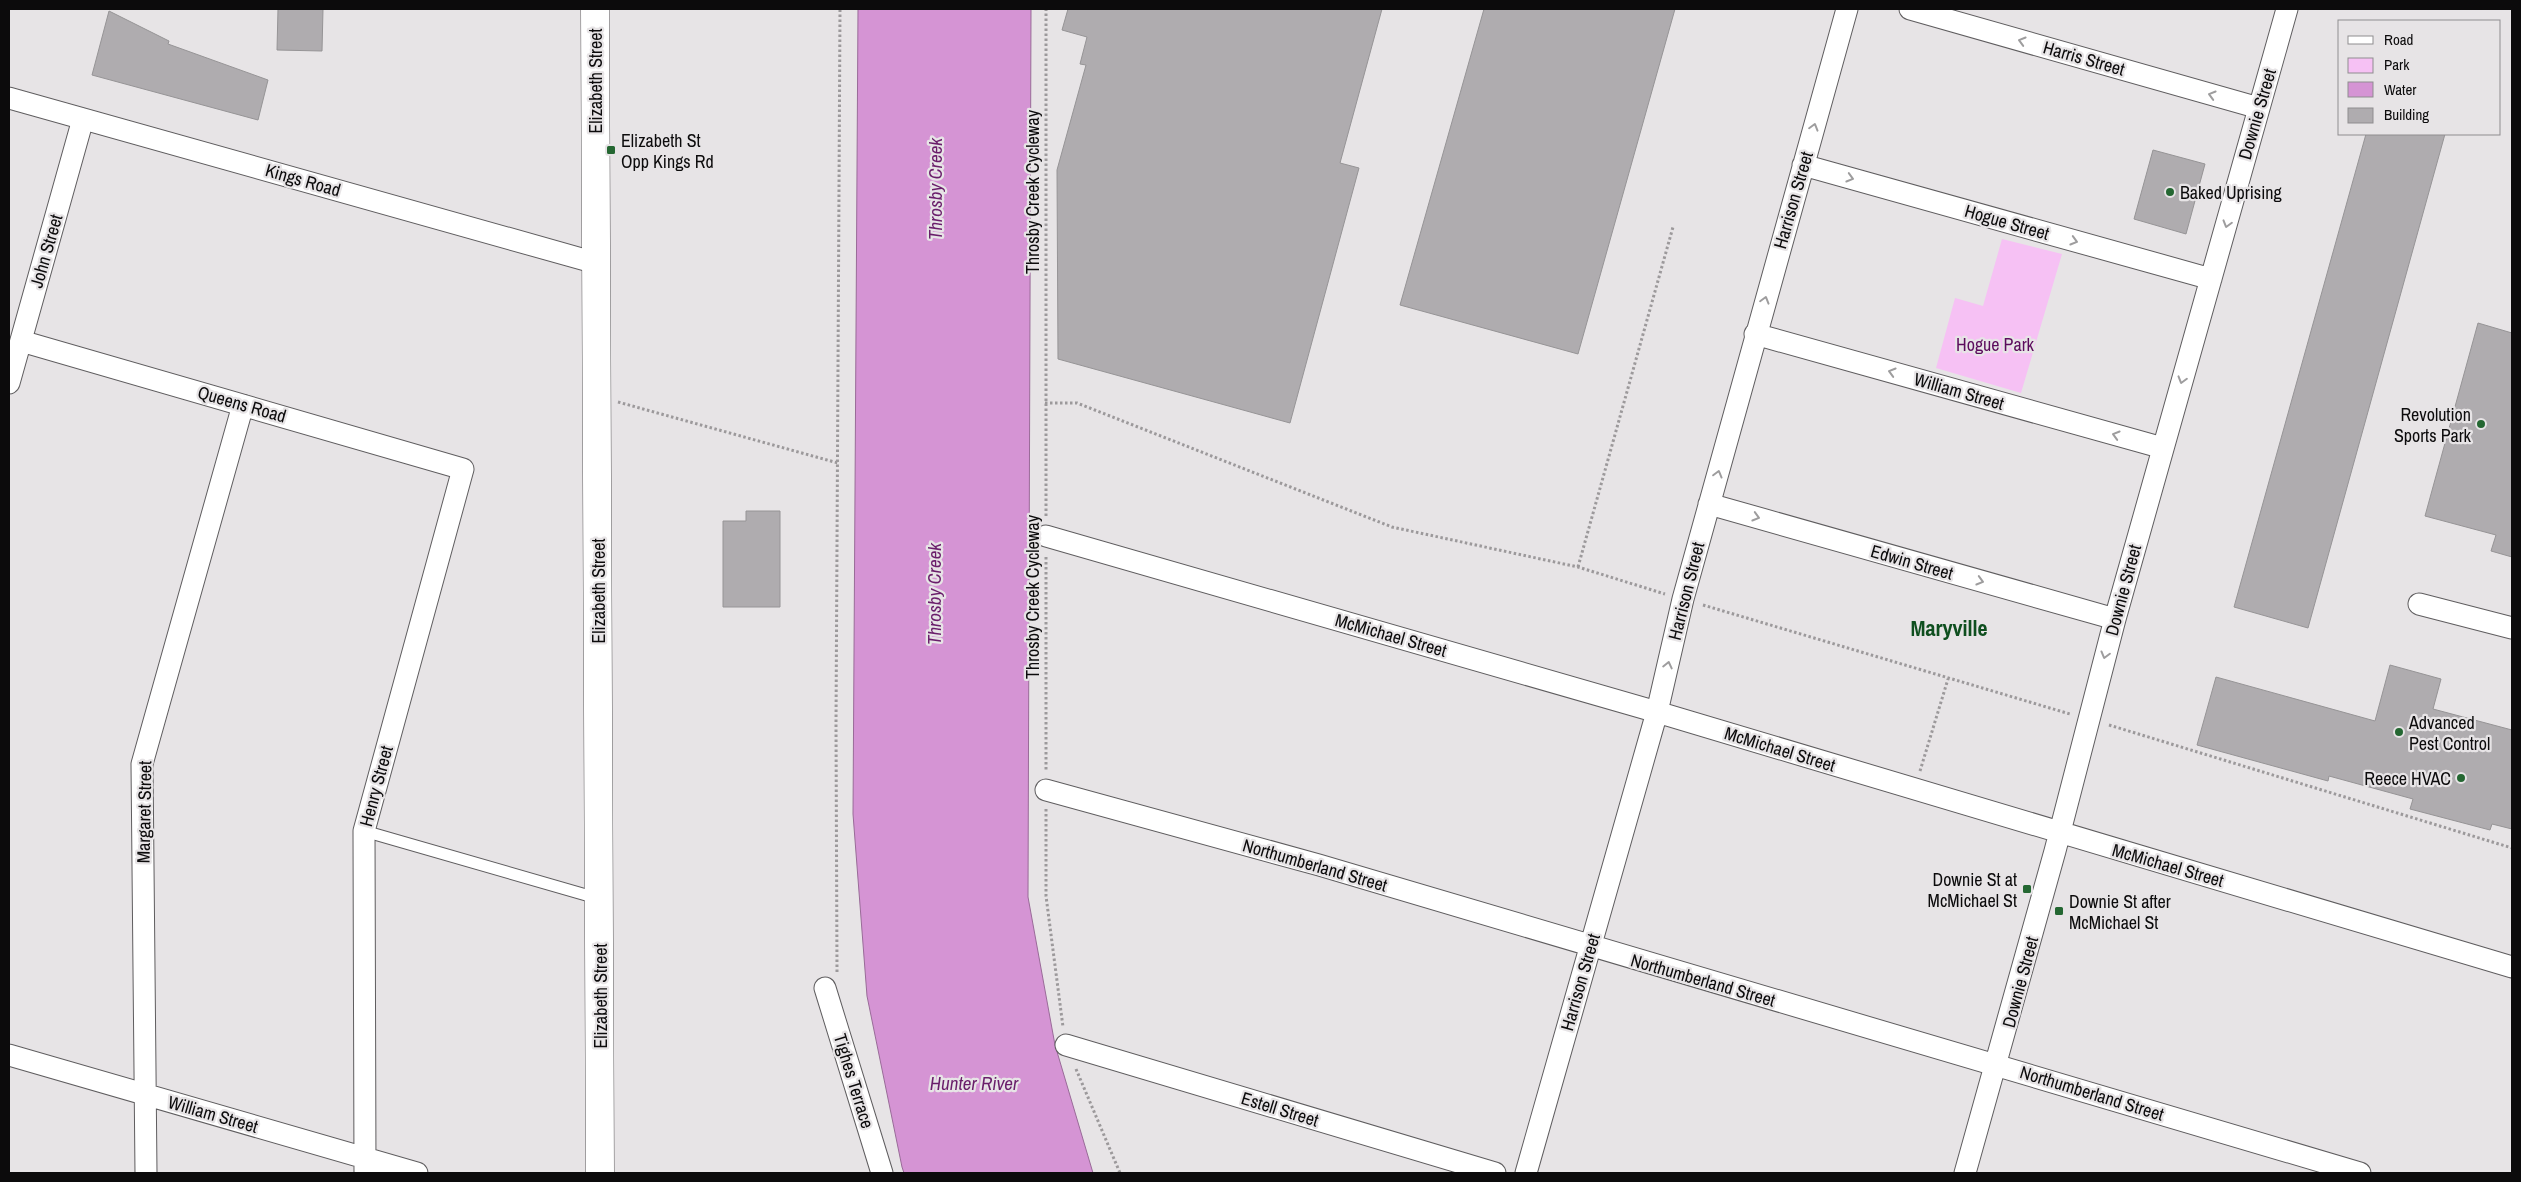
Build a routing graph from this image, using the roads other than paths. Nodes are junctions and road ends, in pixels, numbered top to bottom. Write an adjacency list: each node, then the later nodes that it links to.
1 (595, 9): 9 (main road, Elizabeth Street)
2 (1847, 9): 8 (street, Harrison Street, one-way to 2)
3 (1910, 9): 6 (street, Harris Street, one-way to 3)
4 (2287, 9): 6 (street, Downie Street)
5 (9, 98): 7 (street, Kings Road)
6 (2259, 108): 10 (street, Downie Street, one-way to 10)
7 (83, 118): 9 (street, Kings Road); 12 (street, John Street)
8 (1803, 165): 10 (street, Hogue Street, one-way to 10); 11 (street, Harrison Street, one-way to 8)
9 (596, 263): 26 (main road, Elizabeth Street)
10 (2211, 279): 15 (street, Downie Street, one-way to 15)
11 (1755, 334): 15 (street, William Street, one-way to 11); 17 (street, Harrison Street, one-way to 11)
12 (21, 341): 13 (street, John Street); 14 (street, Queens Road)
13 (9, 384)
14 (243, 404): 16 (street, Queens Road); 33 (street, Margaret Street)
15 (2163, 448): 20 (street, Downie Street)
16 (463, 469): 24 (street, Henry Street)
17 (1709, 504): 20 (street, Edwin Street, one-way to 20); 22 (street, Harrison Street, one-way to 17)
18 (1046, 536): 22 (street, McMichael Street)
19 (2419, 604): 21 (street)
20 (2115, 619): 25 (street, Downie Street, one-way to 25)
21 (2512, 628)
22 (1657, 712): 25 (street, McMichael Street); 27 (street, Harrison Street)
23 (1046, 790): 27 (street, Northumberland Street)
24 (364, 831): 26 (lane); 34 (street, Henry Street)
25 (2060, 833): 28 (street, McMichael Street); 32 (street, Downie Street)
26 (600, 900): 37 (main road, Elizabeth Street)
27 (1590, 947): 32 (street, Northumberland Street); 40 (street, Harrison Street)
28 (2512, 967)
29 (827, 993): 38 (street, Tighes Terrace)
30 (1066, 1045): 39 (street, Estell Street)
31 (9, 1056): 33 (street, William Street)
32 (1997, 1065): 41 (street, Downie Street); 42 (street, Northumberland Street)
33 (146, 1094): 34 (street, William Street); 35 (street, Margaret Street)
34 (365, 1166): 36 (street, William Street)
35 (146, 1173)
36 (417, 1173)
37 (600, 1173)
38 (882, 1173)
39 (1495, 1173)
40 (1526, 1173)
41 (1965, 1173)
42 (2360, 1173)

